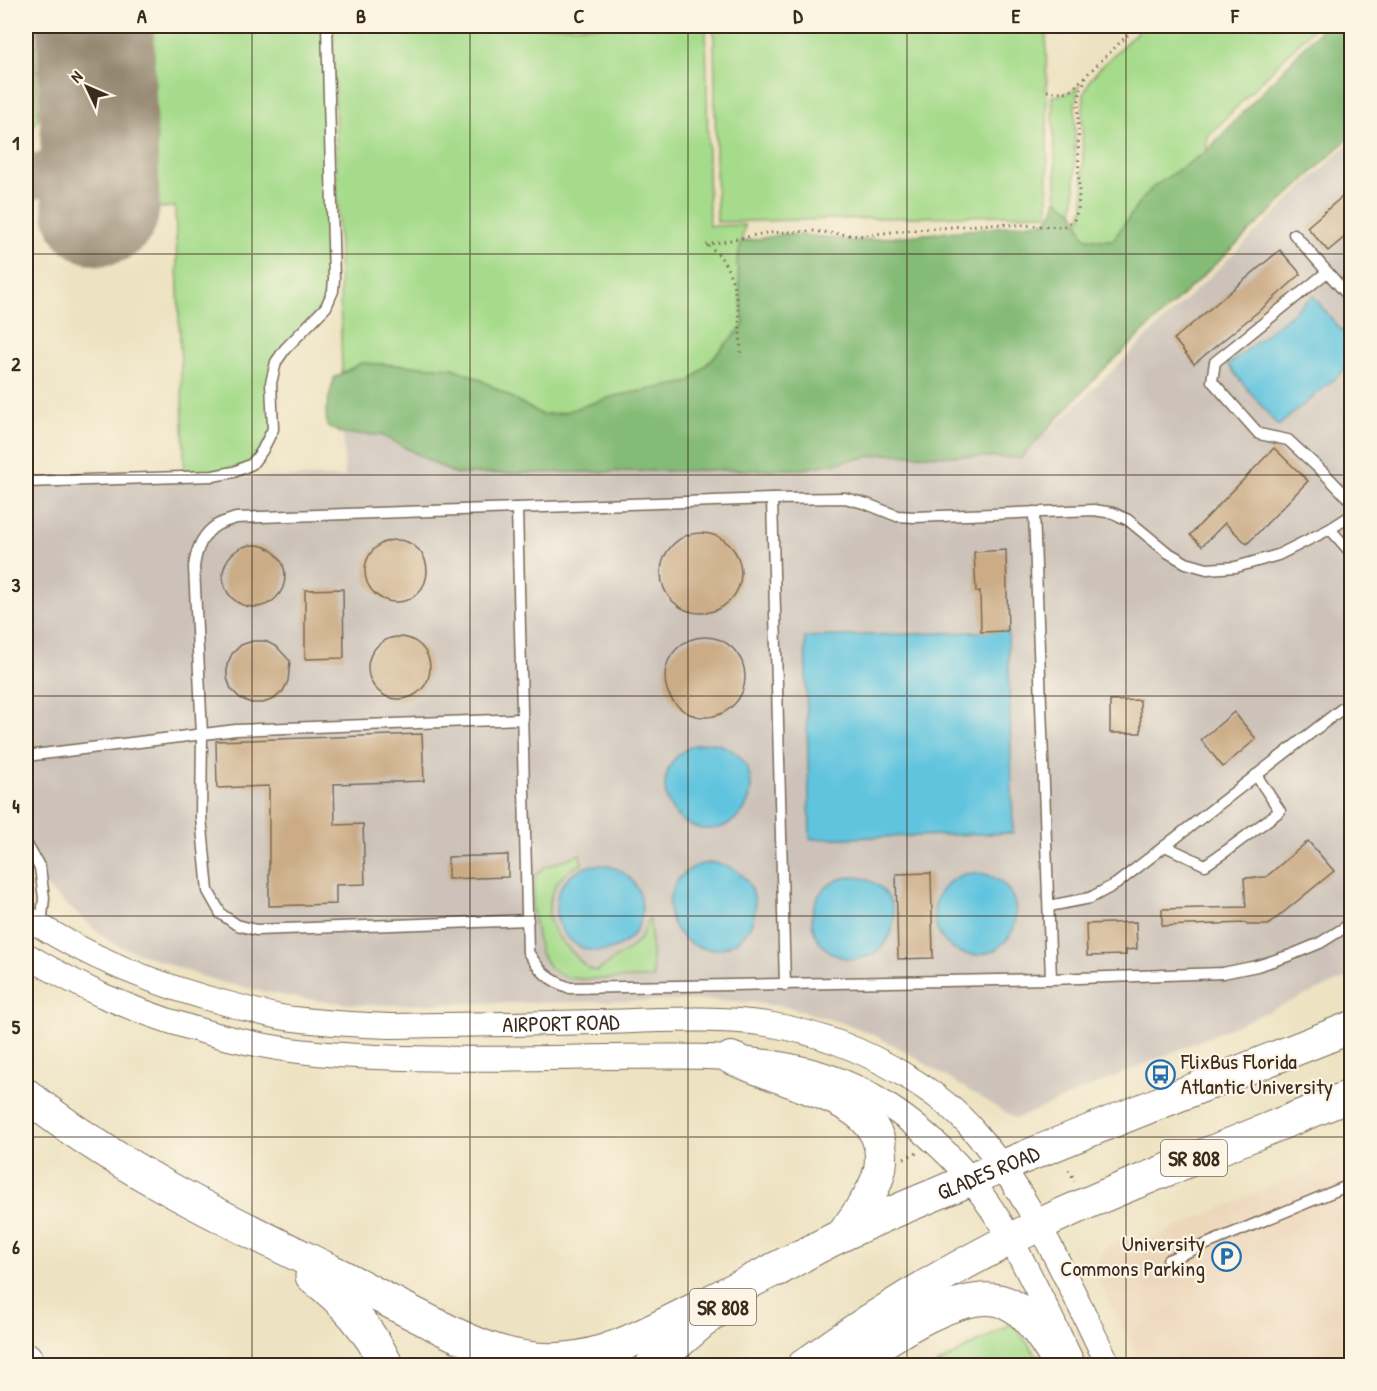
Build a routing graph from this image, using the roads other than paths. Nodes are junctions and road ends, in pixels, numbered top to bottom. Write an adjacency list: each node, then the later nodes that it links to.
1 (327, 26): 5 (lane)
2 (1294, 234): 3 (lane)
3 (1327, 272): 4 (lane); 7 (lane)
4 (1352, 300)
5 (26, 482)
6 (772, 500): 8 (lane); 9 (lane); 26 (lane)
7 (1352, 502)
8 (517, 508): 14 (lane); 15 (lane)
9 (1034, 512): 11 (lane); 20 (lane)
10 (1352, 515): 11 (lane)
11 (1330, 529): 12 (lane)
12 (1352, 554)
13 (1352, 701): 17 (lane)
14 (523, 719): 15 (lane); 21 (lane)
15 (202, 735): 16 (lane); 21 (lane)
16 (26, 756)
17 (1256, 775): 19 (lane); 19 (lane)
18 (26, 843): 22 (lane)
19 (1165, 846): 20 (lane)
20 (1049, 906): 25 (lane)
21 (528, 920): 26 (lane)
22 (33, 921): 31 (street, AIRPORT ROAD)
23 (1352, 923): 25 (lane)
24 (26, 955): 28 (street, AIRPORT ROAD)
25 (1052, 979): 26 (lane)
26 (785, 985)
27 (1352, 1027): 31 (main road, GLADES ROAD / SR 808)
28 (731, 1059): 32 (street, AIRPORT ROAD); 35 (main road)
29 (26, 1095): 37 (highway)
30 (1352, 1095): 34 (main road, SR 808)
31 (1002, 1167): 32 (main road, GLADES ROAD / SR 808); 34 (street, AIRPORT ROAD)
32 (970, 1180): 35 (main road, GLADES ROAD / SR 808); 36 (street, AIRPORT ROAD)
33 (1352, 1184): 39 (lane)
34 (1038, 1225): 36 (main road, SR 808); 48 (street, AIRPORT ROAD)
35 (844, 1233): 38 (main road, GLADES ROAD / SR 808)
36 (1010, 1239): 44 (main road, SR 808); 47 (street, AIRPORT ROAD)
37 (267, 1241): 38 (highway); 42 (highway)
38 (801, 1256): 43 (main road, GLADES ROAD / SR 808)
39 (1168, 1260)
40 (26, 1359): 41 (highway)
41 (29, 1365)
42 (387, 1365)
43 (651, 1365)
44 (803, 1365)
45 (849, 1365): 46 (main road)
46 (1060, 1365)
47 (1074, 1365)
48 (1109, 1365)

